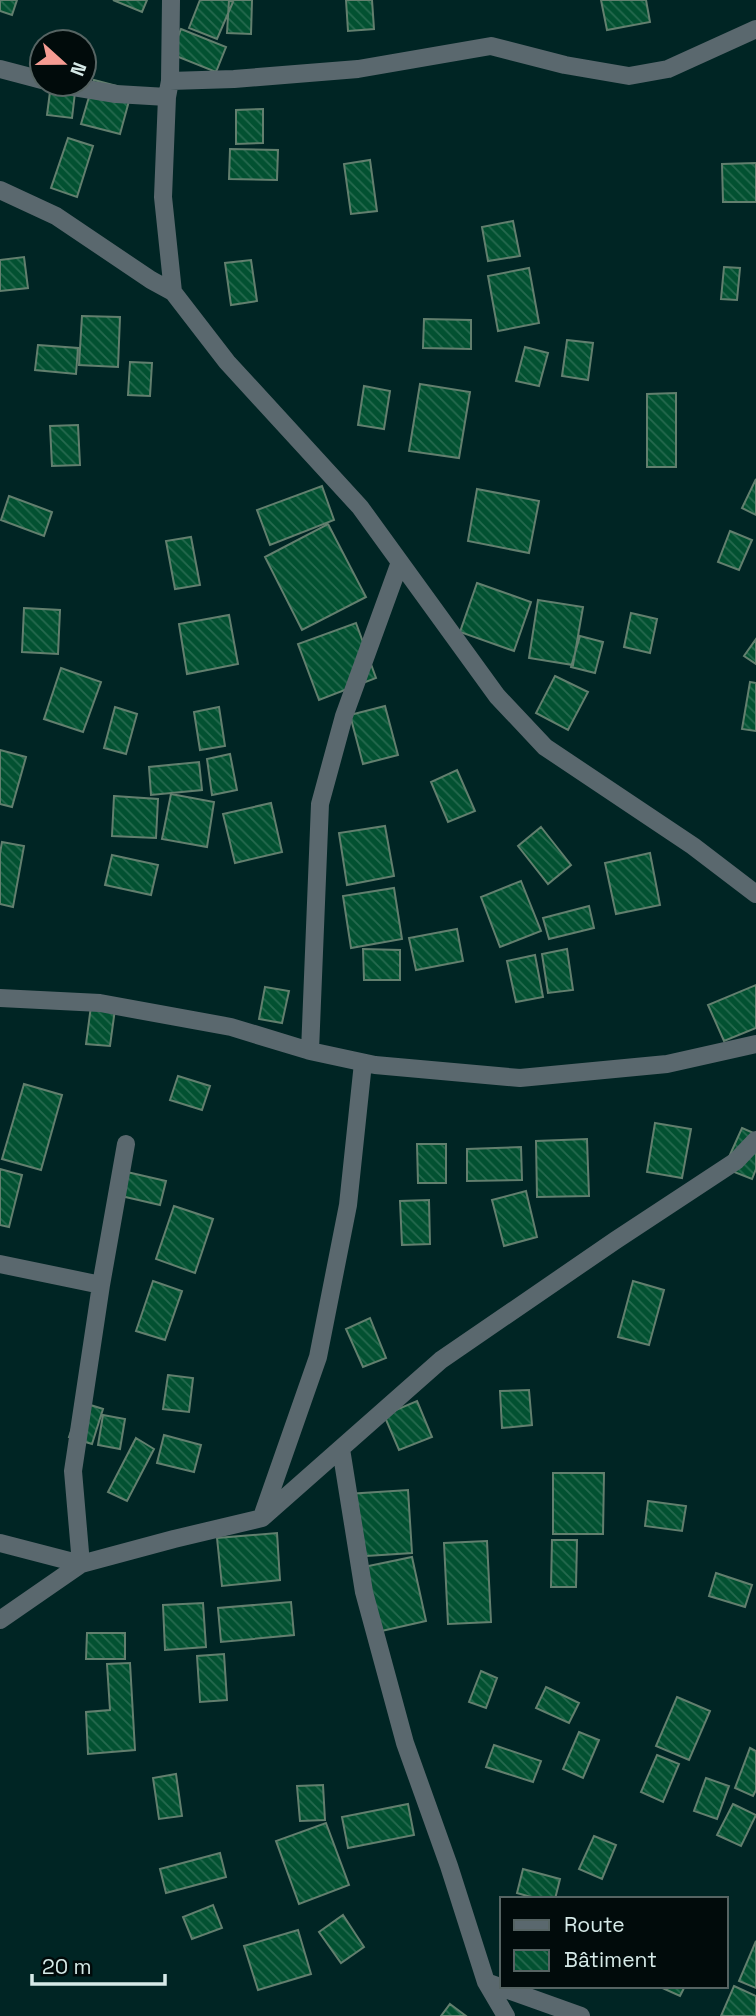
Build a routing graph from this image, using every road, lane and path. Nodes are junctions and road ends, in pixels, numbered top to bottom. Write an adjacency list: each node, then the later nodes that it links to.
1 (171, 0): 5 (street)
2 (756, 29): 5 (street)
3 (0, 69): 4 (street)
4 (28, 76)
5 (169, 89): 6 (street); 8 (street)
6 (98, 91)
7 (0, 190): 8 (street)
8 (173, 292): 9 (street)
9 (400, 562): 10 (street); 13 (street)
10 (756, 894)
11 (0, 998): 13 (street)
12 (756, 1044): 14 (street)
13 (310, 1051): 14 (street)
14 (363, 1063): 20 (street)
15 (756, 1140): 19 (street)
16 (126, 1144): 18 (street)
17 (0, 1264): 18 (street)
18 (101, 1285): 22 (street)
19 (341, 1449): 20 (street); 24 (street)
20 (262, 1518): 22 (street)
21 (0, 1543): 22 (street)
22 (81, 1564): 23 (street)
23 (0, 1620)
24 (486, 1982): 25 (street); 27 (street)
25 (500, 1987)
26 (503, 1988): 28 (street)
27 (506, 2016)
28 (581, 2016)

